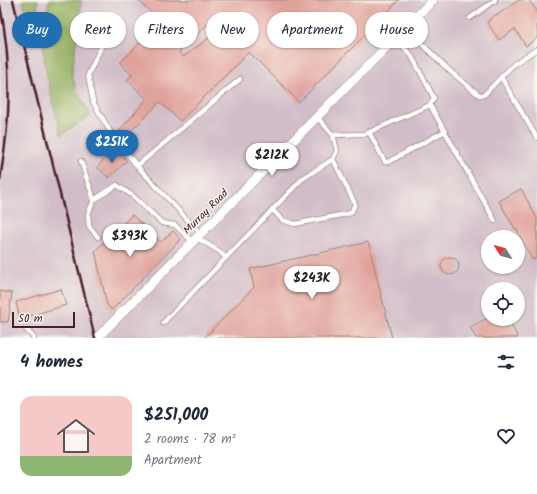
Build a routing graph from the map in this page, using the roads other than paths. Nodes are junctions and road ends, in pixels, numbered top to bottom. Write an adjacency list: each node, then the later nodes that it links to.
1 (433, 0): 3 (street, Murray Road)
2 (495, 0): 4 (lane)
3 (421, 12)
4 (470, 18)
5 (101, 48): 20 (lane)
6 (385, 48): 13 (street, Murray Road)
7 (404, 48): 12 (lane)
8 (426, 48): 10 (lane)
9 (537, 49): 10 (lane)
10 (501, 77): 17 (lane)
11 (240, 79): 20 (lane)
12 (430, 105): 14 (lane); 15 (lane)
13 (317, 117): 16 (lane); 25 (street, Murray Road)
14 (445, 131): 15 (lane); 23 (lane)
15 (370, 132): 16 (lane)
16 (333, 136): 18 (lane)
17 (537, 138)
18 (334, 159): 22 (lane); 22 (lane)
19 (81, 161): 21 (lane)
20 (137, 166): 25 (lane)
21 (94, 200): 24 (lane); 25 (lane)
22 (272, 209): 26 (lane)
23 (495, 221)
24 (98, 238)
25 (197, 238): 26 (lane); 30 (street, Murray Road)
26 (226, 258): 27 (lane)
27 (163, 323)
28 (26, 329): 29 (lane)
29 (34, 338)
30 (97, 338)

